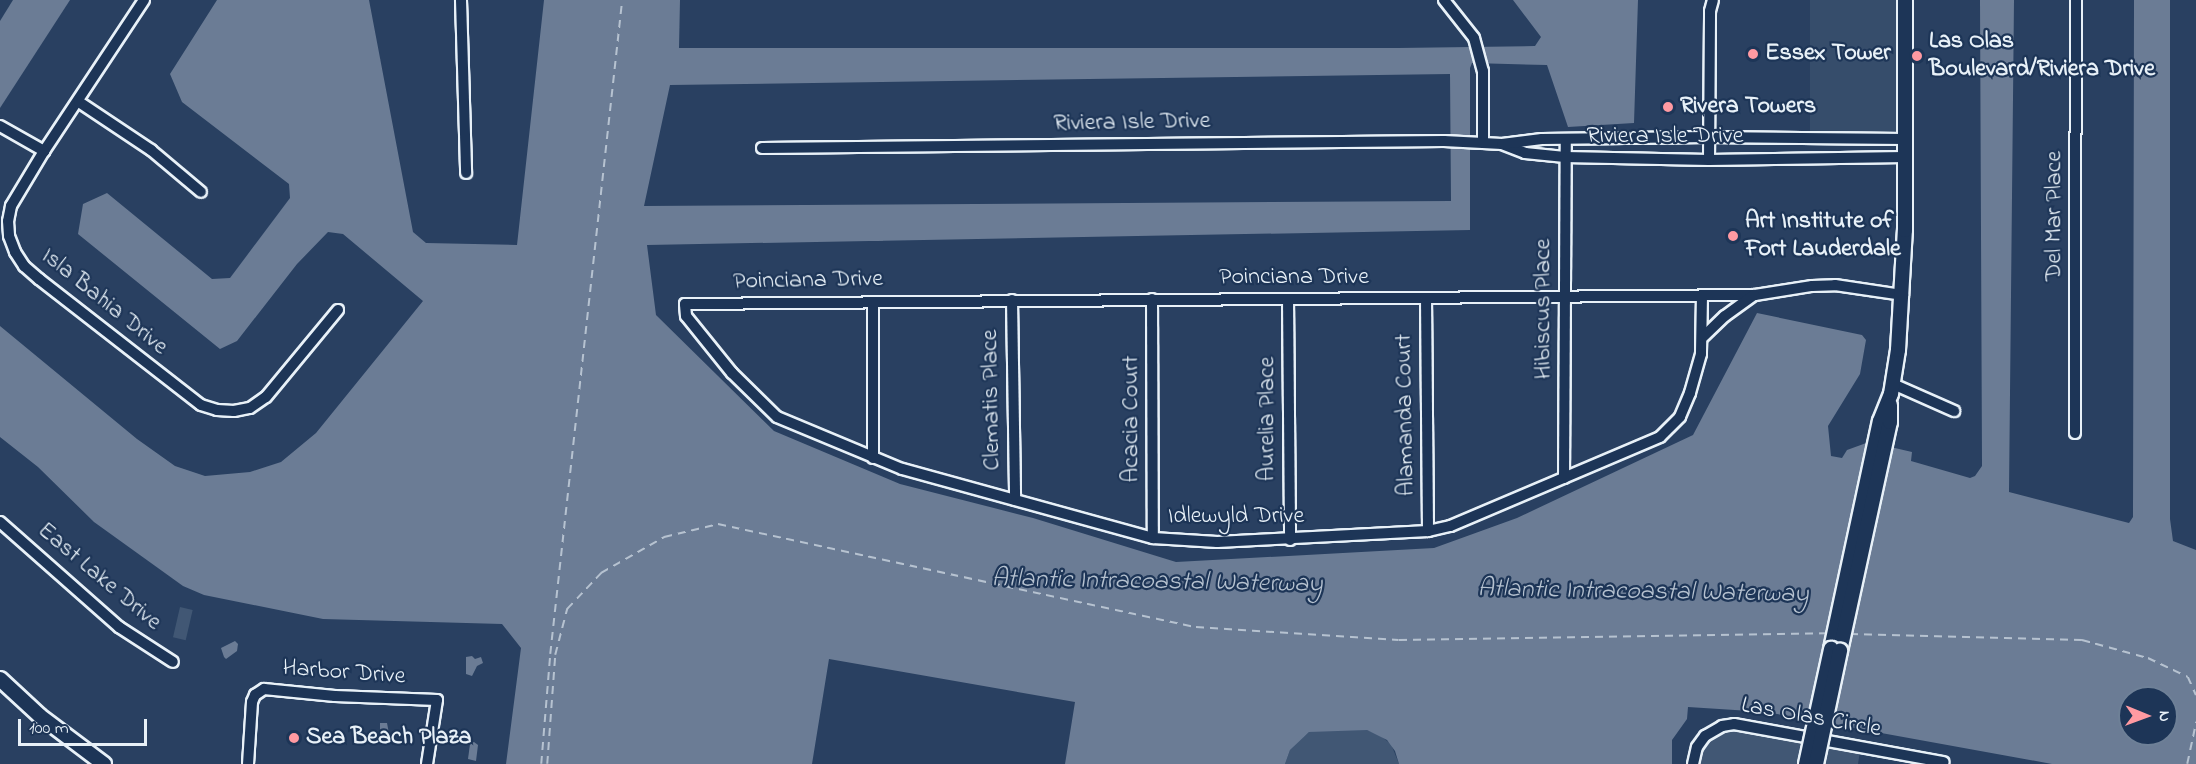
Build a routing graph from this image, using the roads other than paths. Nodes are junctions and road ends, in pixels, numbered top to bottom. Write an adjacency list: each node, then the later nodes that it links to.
1 (144, 0): 7 (street, Isla Bahia Drive)
2 (461, 0): 19 (street)
3 (1444, 0): 12 (street)
4 (1713, 0): 9 (street)
5 (1905, 0): 11 (main road)
6 (2076, 0): 36 (street, Del Mar Place)
7 (79, 102): 15 (street, Isla Bahia Drive); 20 (street)
8 (0, 126): 15 (street)
9 (1708, 137): 10 (street, Riviera Isle Drive); 11 (street, Riviera Isle Drive); 18 (street)
10 (1566, 139): 13 (street, Riviera Isle Drive); 16 (street, Hibiscus Place)
11 (1905, 139): 17 (main road)
12 (1479, 142): 13 (street, Riviera Isle Drive); 14 (street, Riviera Isle Drive)
13 (1502, 144): 16 (street, Riviera Isle Drive)
14 (762, 148)
15 (44, 151): 31 (street, Isla Bahia Drive)
16 (1565, 157): 18 (street, Riviera Isle Drive); 24 (street, Hibiscus Place)
17 (1905, 157): 18 (street, Riviera Isle Drive); 23 (main road)
18 (1709, 159)
19 (466, 172)
20 (201, 192)
21 (1702, 295): 22 (street, Poinciana Drive); 24 (street, Poinciana Drive); 32 (street, Idlewyld Drive)
22 (1755, 295): 23 (street, Poinciana Drive); 32 (street)
23 (1903, 295): 33 (main road)
24 (1565, 297): 25 (street, Poinciana Drive); 38 (street, Hibiscus Place)
25 (1426, 298): 27 (street, Poinciana Drive); 41 (street, Alamanda Court)
26 (1152, 299): 27 (street, Poinciana Drive); 28 (street, Poinciana Drive); 42 (street, Acacia Court)
27 (1288, 299): 43 (street, Aurelia Place)
28 (1012, 300): 29 (street, Poinciana Drive); 39 (street, Clematis Place)
29 (873, 302): 30 (street, Poinciana Drive); 37 (street)
30 (685, 304): 37 (street, Idlewyld Drive)
31 (338, 310)
32 (1703, 337): 38 (street, Idlewyld Drive)
33 (1892, 389): 34 (street); 35 (main road)
34 (1954, 411)
35 (1885, 422): 51 (main road, bridge); 52 (main road, bridge)
36 (2075, 433)
37 (873, 458): 39 (street, Idlewyld Drive)
38 (1564, 478): 41 (street, Idlewyld Drive)
39 (1015, 500): 42 (street, Idlewyld Drive)
40 (0, 522): 44 (street, East Lake Drive)
41 (1428, 531): 43 (street, Idlewyld Drive)
42 (1153, 538): 43 (street, Idlewyld Drive)
43 (1290, 540)
44 (173, 662)
45 (0, 679): 47 (main road)
46 (1944, 762): 50 (street, Las Olas Circle)
47 (104, 764)
48 (248, 764): 49 (street, Harbor Drive)
49 (427, 764)
50 (1693, 764)
51 (1806, 764)
52 (1816, 764)

